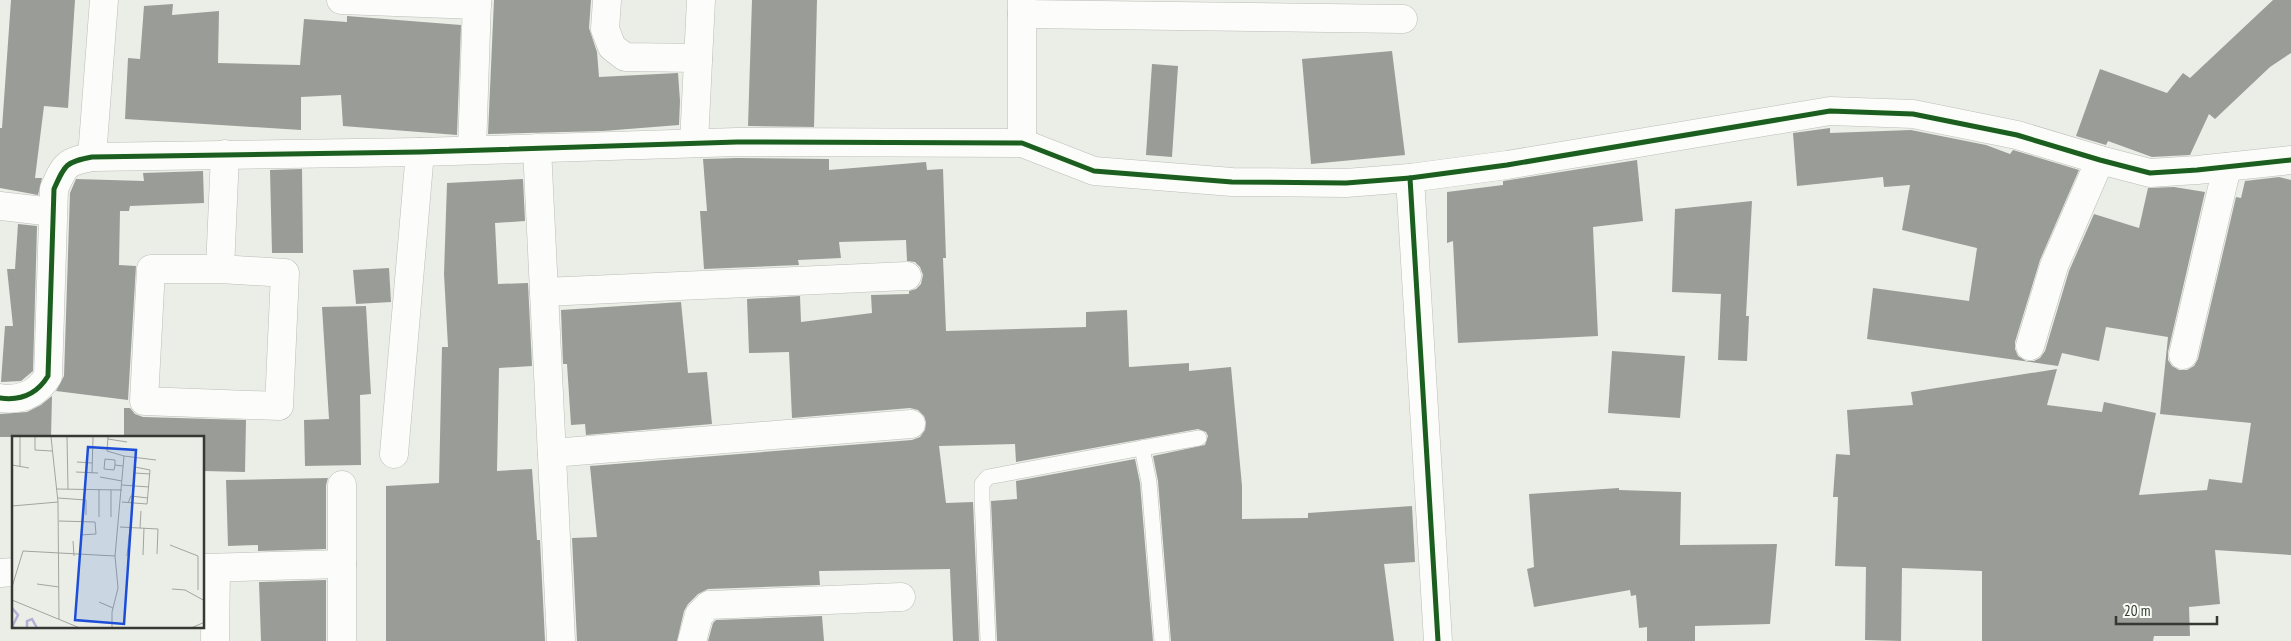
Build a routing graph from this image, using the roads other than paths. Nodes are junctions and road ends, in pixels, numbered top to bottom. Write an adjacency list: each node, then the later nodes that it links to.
1 (104, 0): 15 (street)
2 (341, 0): 5 (street)
3 (606, 0): 8 (street)
4 (701, 0): 8 (street)
5 (477, 2): 12 (street)
6 (1022, 7): 7 (street); 10 (street)
7 (1403, 19)
8 (698, 58): 9 (street)
9 (694, 143): 10 (street); 11 (street)
10 (1022, 143): 19 (street)
11 (537, 148): 12 (street); 24 (street)
12 (472, 150): 13 (street)
13 (420, 152): 14 (street); 32 (street)
14 (225, 154): 15 (street); 22 (street)
15 (92, 158): 21 (street)
16 (2100, 160): 18 (street); 19 (street); 25 (street)
17 (2291, 160): 18 (street)
18 (2227, 167): 26 (street)
19 (1410, 178): 43 (street)
20 (0, 206): 21 (street)
21 (53, 212): 27 (street)
22 (220, 269): 22 (street)
23 (907, 276): 24 (street)
24 (544, 292): 31 (street)
25 (2030, 346)
26 (2183, 356)
27 (0, 398)
28 (911, 424): 31 (street)
29 (1199, 438): 30 (lane)
30 (1142, 448): 41 (lane); 42 (lane)
31 (552, 453): 39 (street)
32 (394, 454)
33 (342, 485): 34 (street)
34 (342, 564): 35 (street); 38 (street)
35 (210, 568): 37 (street)
36 (901, 597): 40 (street)
37 (215, 641)
38 (342, 641)
39 (561, 641)
40 (692, 641)
41 (988, 641)
42 (1162, 641)
43 (1438, 641)

